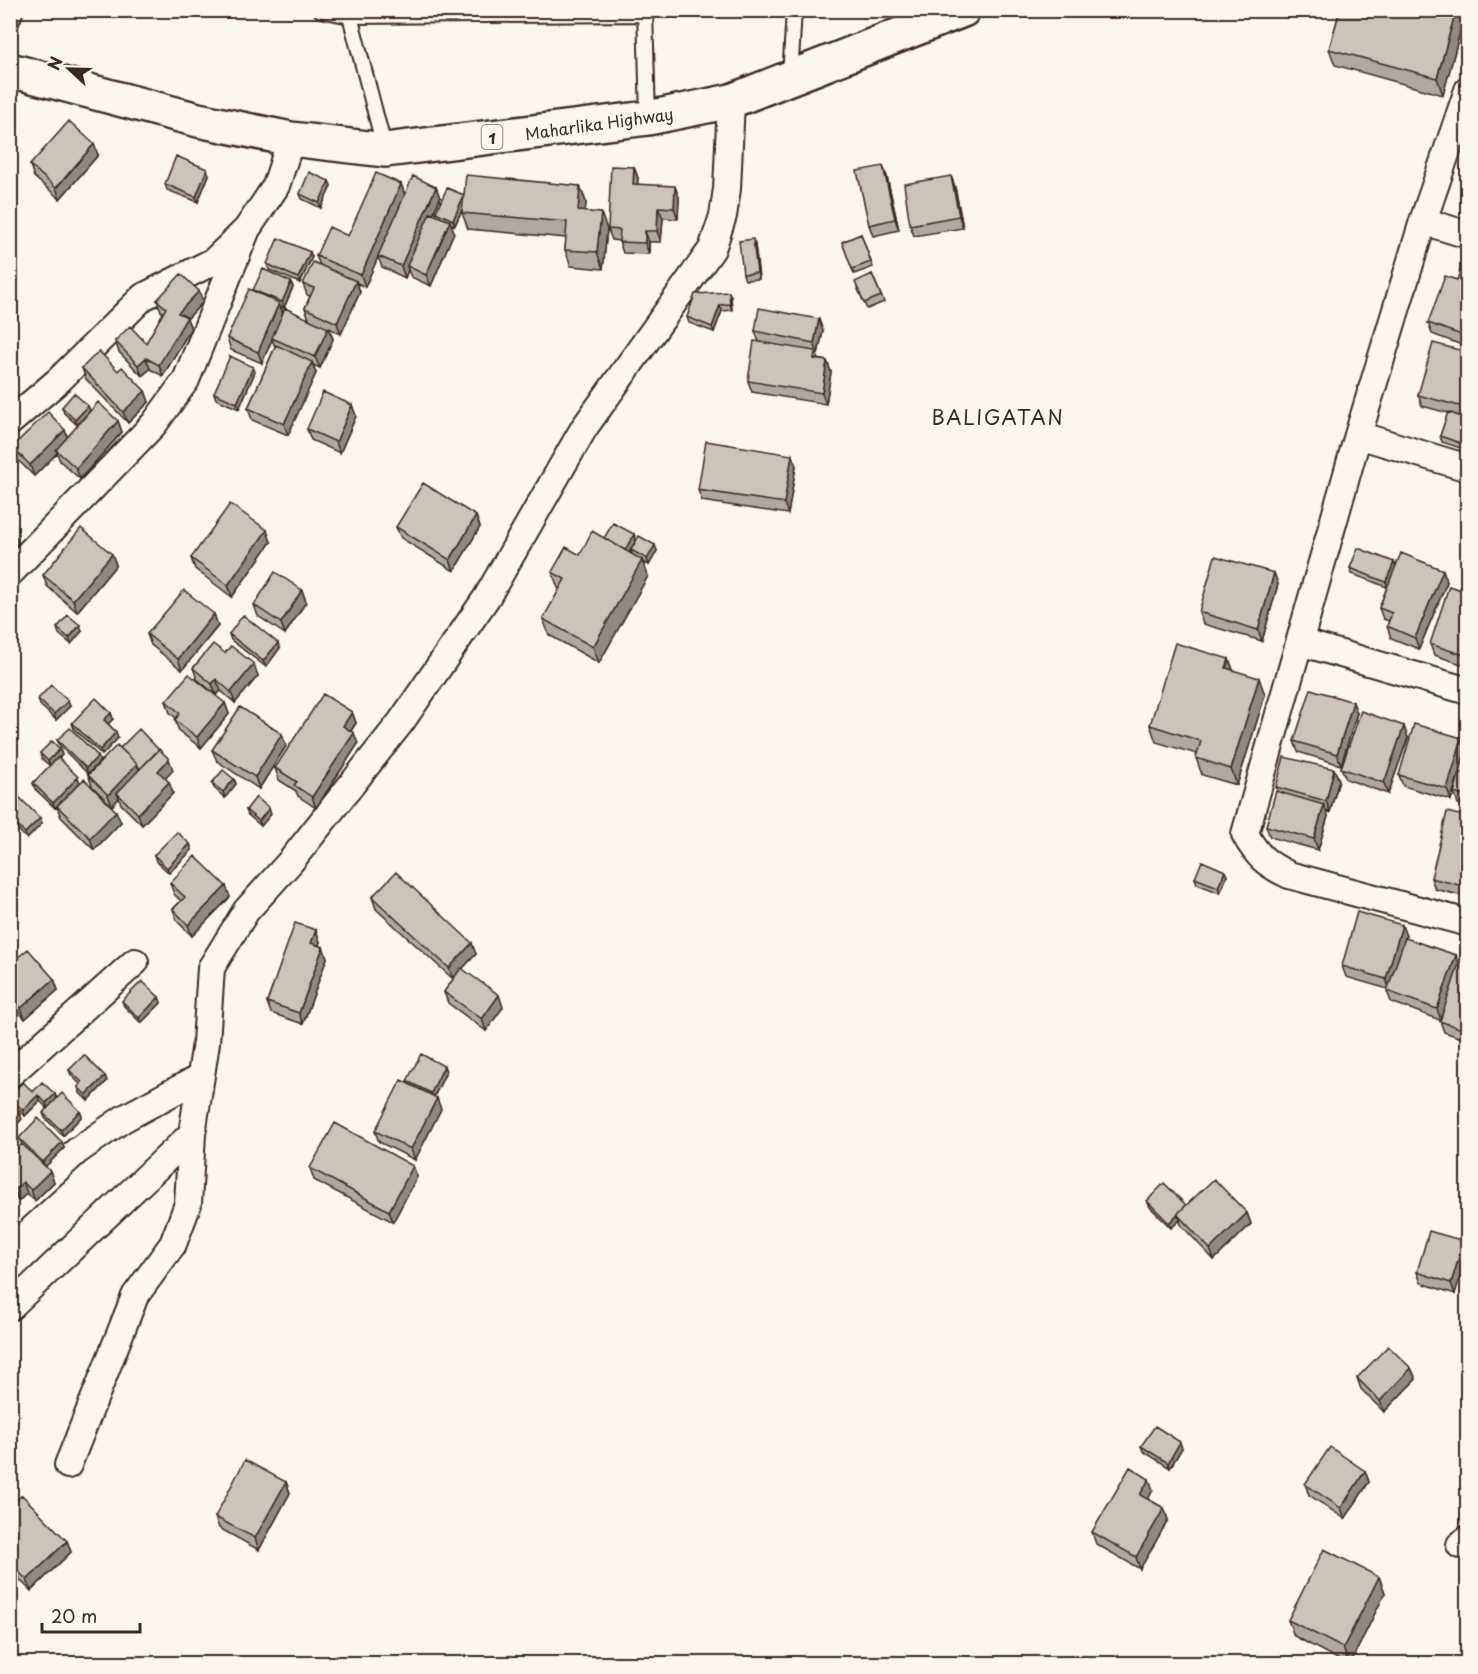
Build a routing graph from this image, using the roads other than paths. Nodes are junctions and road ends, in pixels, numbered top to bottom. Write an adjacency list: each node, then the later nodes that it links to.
1 (16, 10): 7 (lane)
2 (321, 10): 6 (lane)
3 (794, 10): 9 (lane)
4 (963, 10): 9 (highway, Maharlika Highway / 1)
5 (645, 12): 6 (lane); 12 (lane)
6 (350, 16): 14 (lane)
7 (10, 27)
8 (10, 70): 13 (highway, Maharlika Highway / 1)
9 (790, 78): 11 (highway, Maharlika Highway / 1)
10 (1467, 90): 15 (street)
11 (731, 101): 12 (highway, Maharlika Highway / 1); 27 (street)
12 (648, 118): 14 (highway, Maharlika Highway / 1)
13 (291, 139): 14 (highway, Maharlika Highway / 1); 16 (street)
14 (385, 150)
15 (1423, 221): 17 (street); 19 (street)
16 (247, 230): 18 (street); 21 (street)
17 (1467, 235)
18 (10, 422)
19 (1358, 435): 20 (street); 22 (street)
20 (1467, 468)
21 (10, 573)
22 (1300, 642): 23 (street); 24 (street)
23 (1467, 691)
24 (1467, 923)
25 (135, 962): 26 (street)
26 (10, 1074)
27 (199, 1078): 28 (street); 29 (street)
28 (192, 1134): 30 (street); 31 (street)
29 (10, 1212)
30 (10, 1307)
31 (68, 1465)

